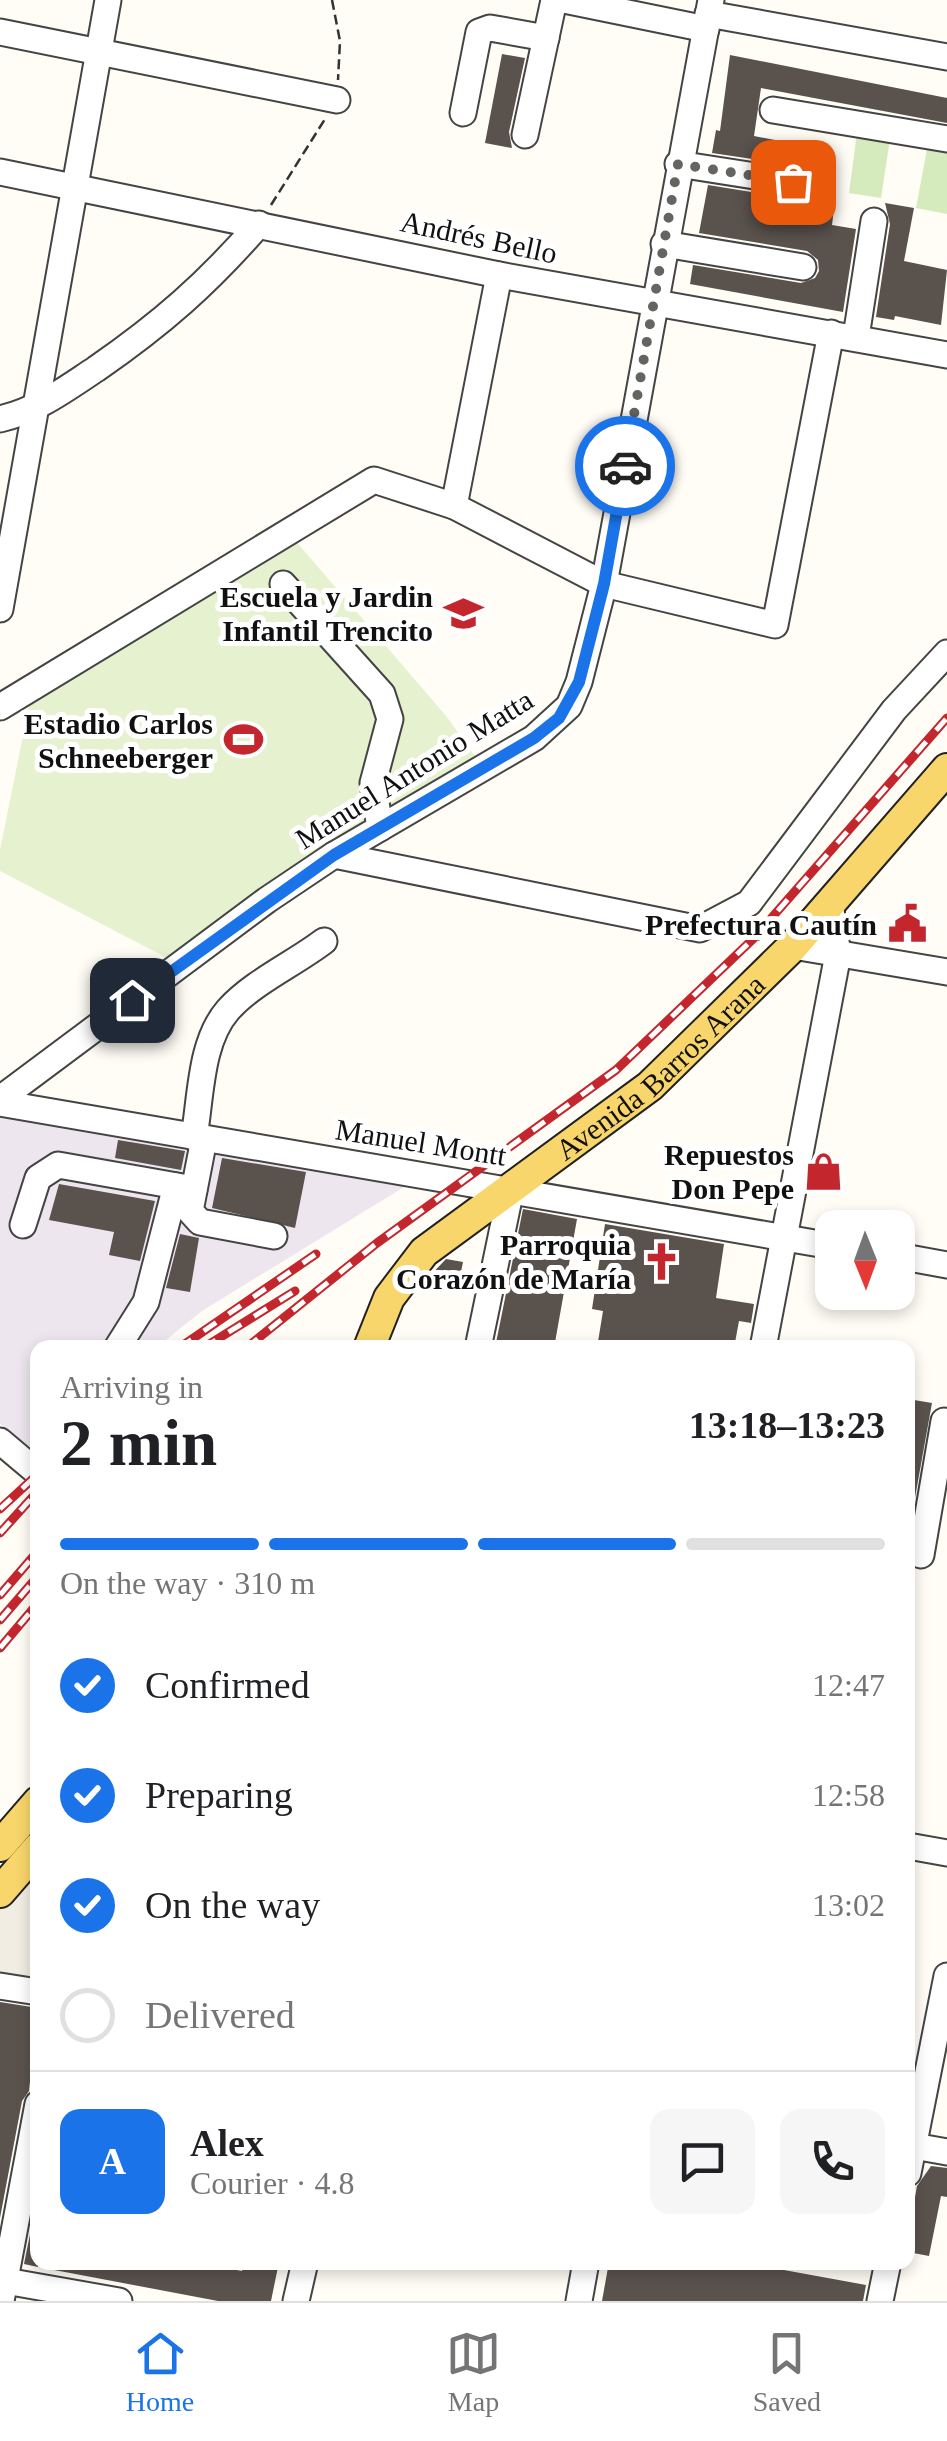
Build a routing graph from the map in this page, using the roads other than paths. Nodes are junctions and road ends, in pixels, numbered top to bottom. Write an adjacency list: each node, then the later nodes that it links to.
1 (108, 0): 7 (street)
2 (554, 0): 6 (street)
3 (564, 0): 4 (street)
4 (708, 14): 8 (street); 14 (street, Manuel Antonio Matta)
5 (0, 32): 7 (street)
6 (546, 38): 11 (street); 12 (street)
7 (98, 52): 9 (street); 17 (street)
8 (947, 57)
9 (337, 100)
10 (773, 110): 13 (street)
11 (463, 114)
12 (526, 135)
13 (947, 139)
14 (678, 164): 16 (street); 20 (street, Manuel Antonio Matta)
15 (0, 172): 17 (street, Andrés Bello)
16 (793, 182)
17 (73, 187): 19 (street, Andrés Bello); 26 (street)
18 (874, 221): 24 (street)
19 (259, 224): 22 (street, Andrés Bello); 26 (street)
20 (664, 244): 21 (street); 23 (street, Manuel Antonio Matta)
21 (803, 267)
22 (499, 276): 23 (street, Andrés Bello); 28 (street)
23 (654, 304): 24 (street, Andrés Bello); 30 (street, Manuel Antonio Matta)
24 (844, 335): 25 (street, Andrés Bello); 30 (street)
25 (947, 355)
26 (34, 411): 27 (street); 31 (street)
27 (0, 419)
28 (454, 506): 30 (street); 33 (street)
29 (283, 584): 35 (street)
30 (604, 584): 35 (street, Manuel Antonio Matta)
31 (0, 608)
32 (947, 653): 36 (street)
33 (0, 706)
34 (947, 769): 37 (main road, Avenida Barros Arana)
35 (380, 828): 36 (street, Manuel Antonio Matta)
36 (334, 855): 42 (street, Manuel Antonio Matta)
37 (830, 904): 39 (main road, Avenida Barros Arana); 40 (street)
38 (324, 941): 43 (street)
39 (793, 946): 40 (street); 45 (main road, Avenida Barros Arana)
40 (838, 954): 41 (street); 48 (street)
41 (947, 972)
42 (0, 1101): 43 (street, Manuel Montt)
43 (199, 1138): 44 (street); 45 (street, Manuel Montt)
44 (185, 1187): 46 (street); 47 (street); 52 (street)
45 (511, 1188): 48 (street, Manuel Montt); 53 (main road, Avenida Barros Arana); 54 (street)
46 (23, 1225)
47 (274, 1236)
48 (784, 1238): 49 (street, Manuel Montt); 55 (street)
49 (815, 1243)
50 (915, 1259): 51 (street)
51 (947, 1265)
52 (121, 1340)
53 (372, 1340)
54 (480, 1340)
55 (764, 1340)
56 (944, 1421): 59 (street)
57 (0, 1441): 58 (street)
58 (30, 1466)
59 (915, 1550)
60 (915, 1554): 61 (street)
61 (947, 1560)
62 (30, 1811): 63 (main road)
63 (0, 1846)
64 (915, 1847): 65 (street)
65 (947, 1853)
66 (30, 1857): 67 (main road)
67 (0, 1892)
68 (947, 1976): 71 (street)
69 (0, 1986): 70 (street)
70 (30, 1991)
71 (915, 2123)
72 (30, 2145): 78 (street)
73 (915, 2147): 74 (street)
74 (947, 2152)
75 (302, 2270): 80 (street)
76 (585, 2270): 81 (street)
77 (886, 2270): 82 (street)
78 (2, 2287): 79 (street)
79 (120, 2301)
80 (296, 2301)
81 (579, 2301)
82 (880, 2301)

